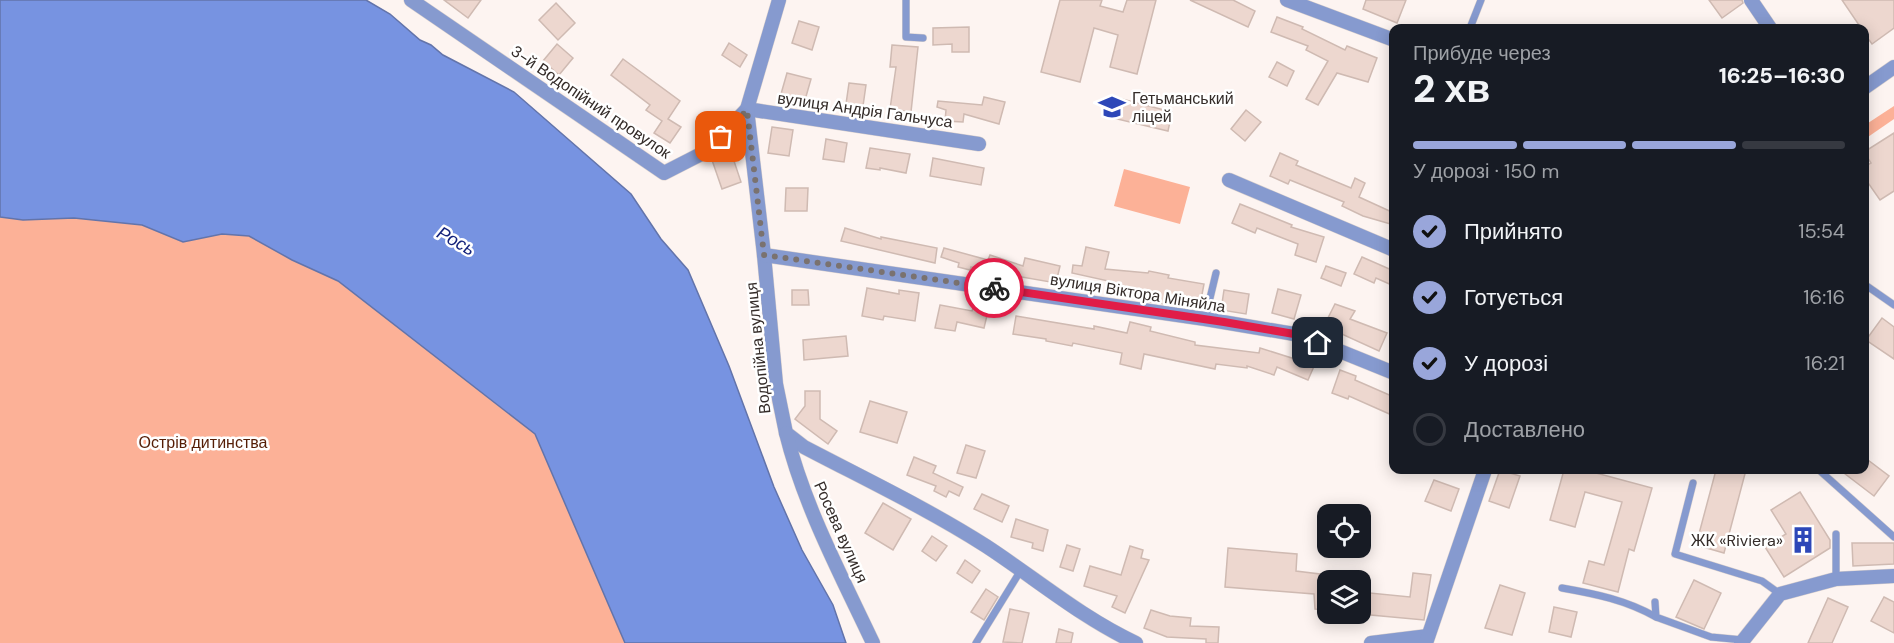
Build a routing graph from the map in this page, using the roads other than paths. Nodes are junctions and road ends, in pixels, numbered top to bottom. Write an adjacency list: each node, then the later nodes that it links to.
1 (411, 0): 13 (street, 3-й Водопійний провулок)
2 (779, 0): 13 (street, Водопійна вулиця)
3 (906, 0): 9 (lane)
4 (1287, 0): 10 (street)
5 (1481, 0): 7 (lane)
6 (1751, 0): 8 (street)
7 (1472, 24)
8 (1767, 24)
9 (923, 38)
10 (1389, 38)
11 (1894, 67): 12 (street)
12 (1869, 84)
13 (747, 110): 14 (street, вулиця Андрія Гальчуса); 17 (street, Водопійна вулиця)
14 (978, 144)
15 (1229, 180): 16 (street)
16 (1389, 248)
17 (764, 255): 21 (street, вулиця Віктора Міняйла); 23 (street, Водопійна вулиця)
18 (1216, 273): 21 (lane)
19 (1869, 288): 20 (lane)
20 (1894, 305)
21 (1205, 319): 22 (street, вулиця Віктора Міняйла)
22 (1389, 371)
23 (786, 433): 29 (street, Водопійна вулиця); 39 (street, Росева вулиця)
24 (1484, 474): 37 (street)
25 (1823, 474): 28 (lane)
26 (1693, 483): 33 (lane)
27 (1836, 534): 31 (lane)
28 (1894, 537)
29 (1021, 570): 36 (street, Водопійна вулиця); 40 (lane)
30 (1894, 576): 31 (street)
31 (1836, 579): 33 (street)
32 (1562, 588): 35 (lane)
33 (1780, 594): 38 (street)
34 (1655, 602): 35 (lane)
35 (1656, 617): 38 (lane)
36 (1120, 640): 41 (street, Водопійна вулиця)
37 (1427, 640): 42 (street)
38 (1742, 641)
39 (873, 643)
40 (976, 643)
41 (1136, 643)
42 (1371, 643)

